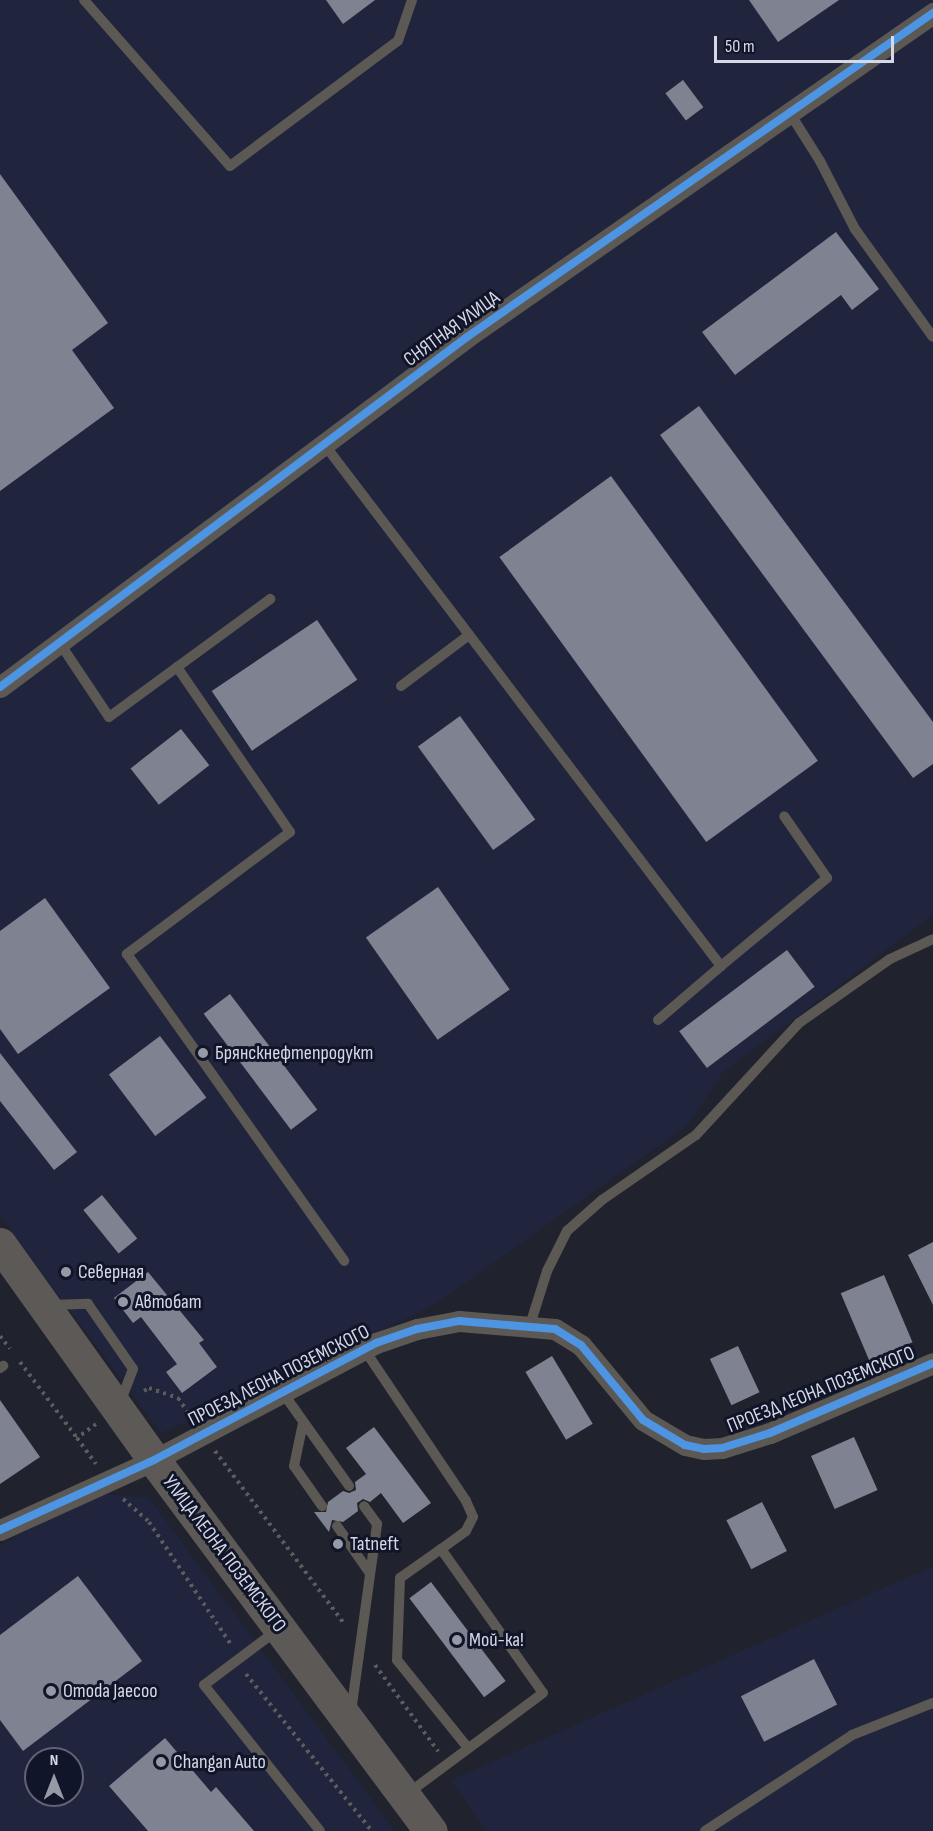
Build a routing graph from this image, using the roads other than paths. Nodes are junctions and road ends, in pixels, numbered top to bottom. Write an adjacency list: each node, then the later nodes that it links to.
1 (84, 0): 2 (lane)
2 (412, 0)
3 (933, 13): 4 (street, СНЯТНАЯ УЛИЦА)
4 (790, 115): 5 (lane); 6 (street, СНЯТНАЯ УЛИЦА)
5 (933, 337)
6 (324, 444): 8 (lane); 9 (street, СНЯТНАЯ УЛИЦА)
7 (270, 599): 10 (lane)
8 (469, 635): 11 (lane); 15 (lane)
9 (59, 642): 10 (lane); 12 (street, СНЯТНАЯ УЛИЦА)
10 (177, 667): 18 (lane)
11 (401, 686)
12 (0, 687)
13 (784, 816): 15 (lane)
14 (933, 939): 19 (lane)
15 (721, 966): 16 (lane)
16 (658, 1020)
17 (0, 1244): 24 (main road, УЛИЦА ЛЕОНА ПОЗЕМСКОГО)
18 (344, 1261)
19 (530, 1325): 20 (street, ПРОЕЗД ЛЕОНА ПОЗЕМСКОГО); 21 (street, ПРОЕЗД ЛЕОНА ПОЗЕМСКОГО)
20 (364, 1349): 22 (street, ПРОЕЗД ЛЕОНА ПОЗЕМСКОГО); 30 (lane)
21 (933, 1363)
22 (283, 1393): 23 (lane); 24 (street, ПРОЕЗД ЛЕОНА ПОЗЕМСКОГО)
23 (303, 1423): 25 (lane); 26 (lane)
24 (154, 1460): 29 (street, ПРОЕЗД ЛЕОНА ПОЗЕМСКОГО); 32 (main road, УЛИЦА ЛЕОНА ПОЗЕМСКОГО)
25 (349, 1486)
26 (322, 1506)
27 (364, 1506): 31 (lane)
28 (337, 1526): 31 (lane)
29 (0, 1530)
30 (441, 1549): 35 (lane); 35 (lane)
31 (369, 1572): 34 (lane)
32 (280, 1628): 34 (main road, УЛИЦА ЛЕОНА ПОЗЕМСКОГО); 37 (lane)
33 (933, 1703): 39 (lane)
34 (349, 1722): 36 (main road, УЛИЦА ЛЕОНА ПОЗЕМСКОГО)
35 (468, 1748): 36 (lane)
36 (404, 1796): 38 (main road, УЛИЦА ЛЕОНА ПОЗЕМСКОГО)
37 (320, 1831)
38 (430, 1831)
39 (705, 1831)

